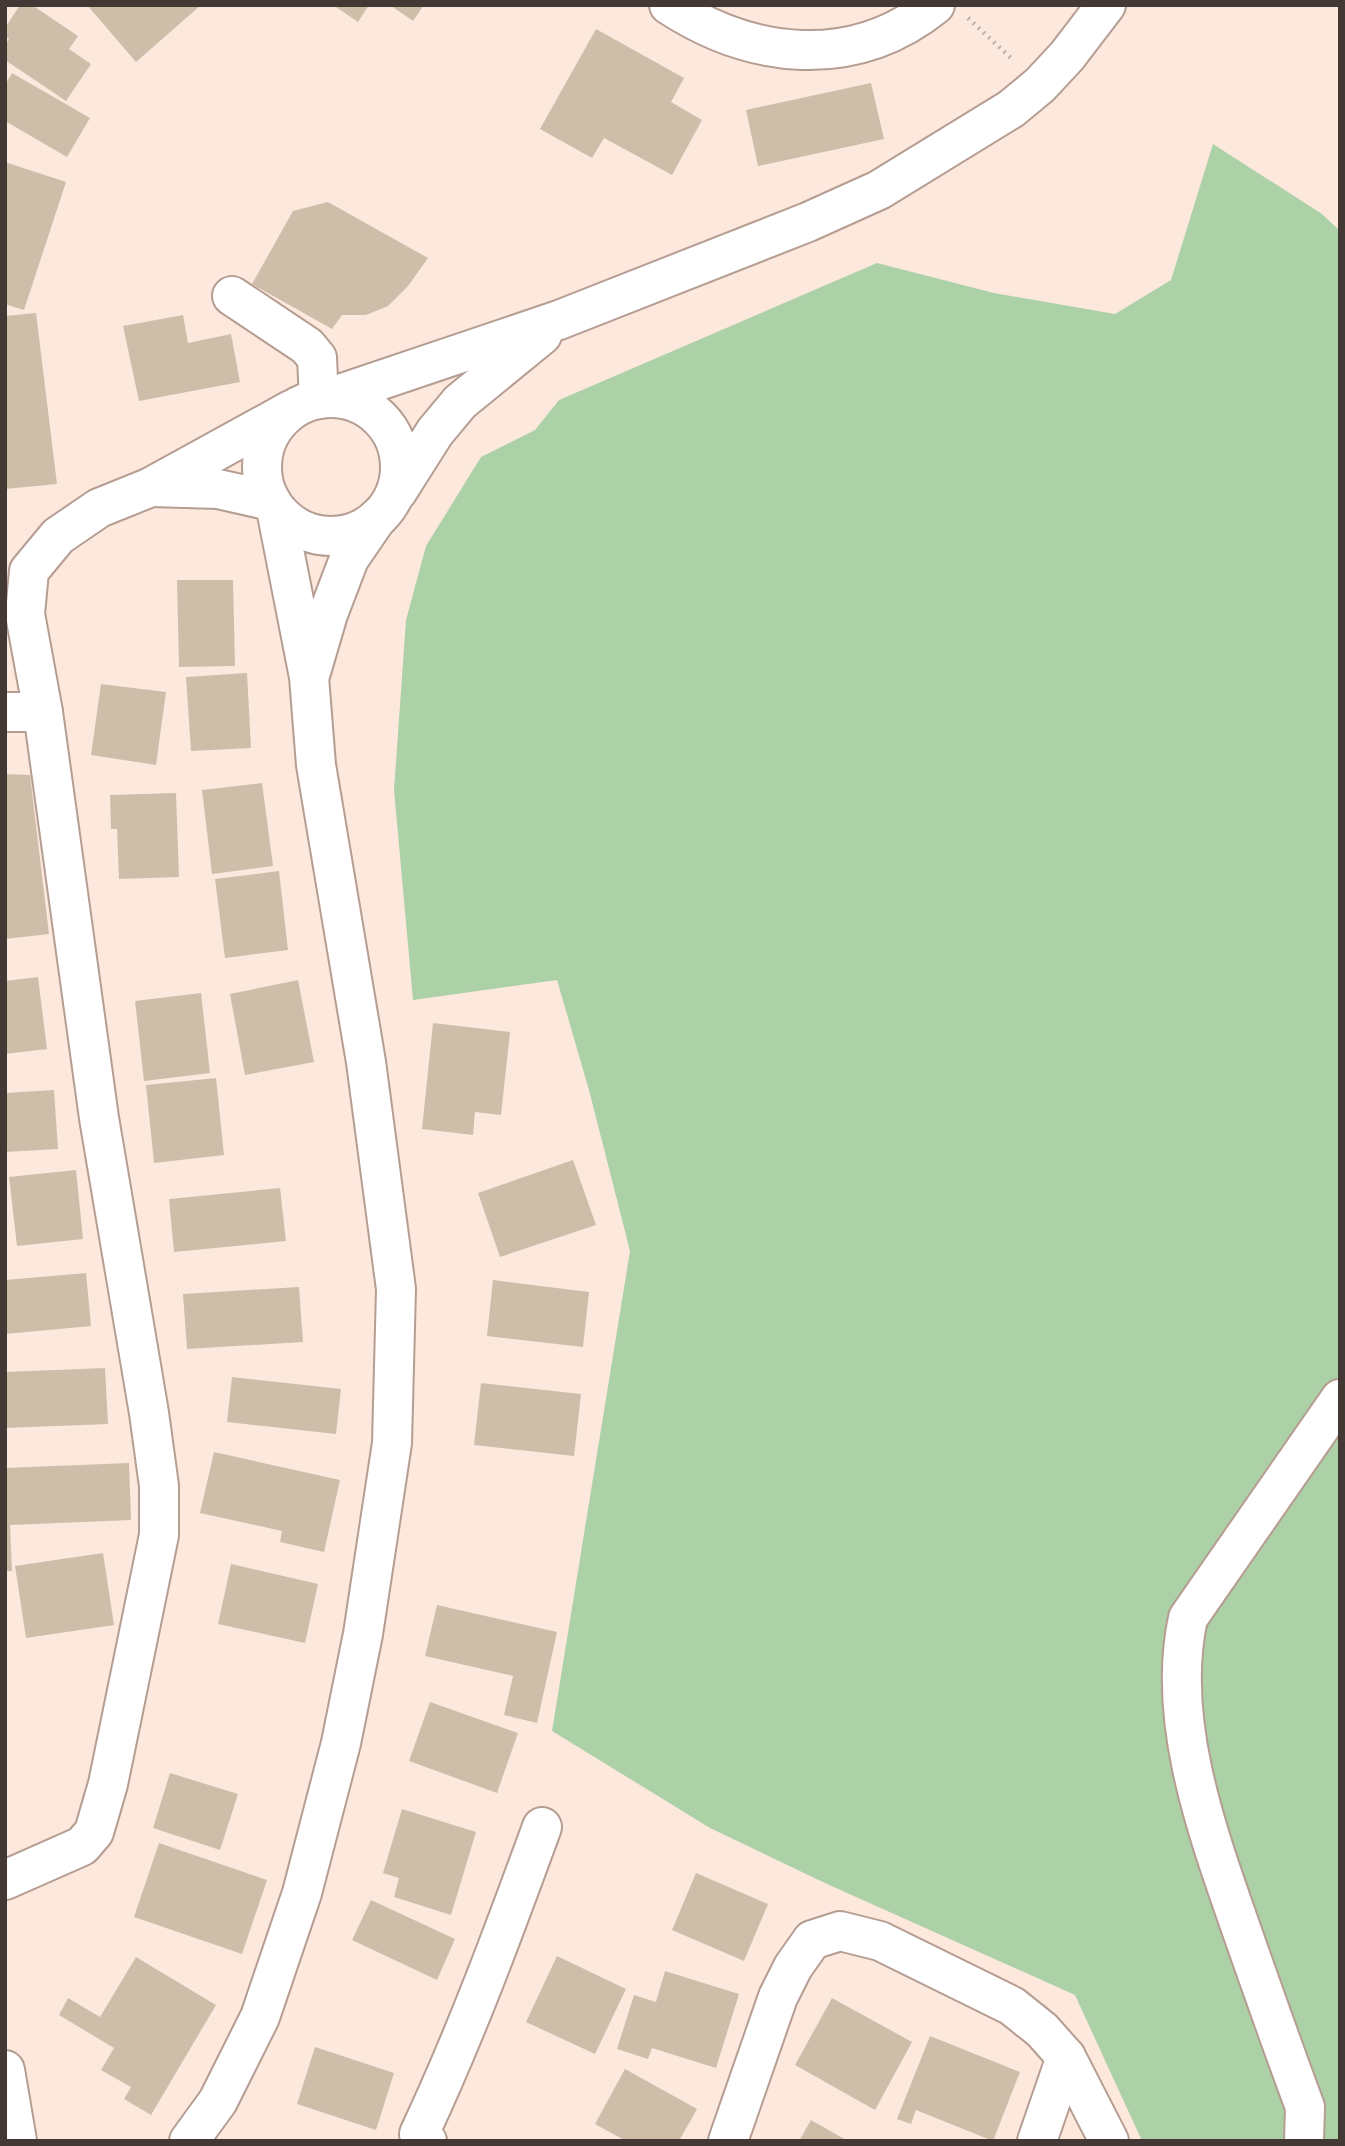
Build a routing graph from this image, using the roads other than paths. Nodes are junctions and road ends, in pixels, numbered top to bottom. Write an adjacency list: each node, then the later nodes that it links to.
1 (668, 5): 3 (street)
2 (1106, 5): 5 (street)
3 (949, 10)
4 (232, 296): 6 (street)
5 (559, 320): 6 (street); 9 (street)
6 (313, 402): 7 (street); 8 (street); 9 (street)
7 (151, 487): 8 (street); 12 (street)
8 (274, 505): 9 (street); 10 (street)
9 (384, 509): 10 (street)
10 (309, 677): 20 (street)
11 (5, 712): 12 (street)
12 (43, 712): 15 (street)
13 (1340, 1399): 24 (street)
14 (542, 1827): 18 (street)
15 (5, 1880)
16 (1066, 2057): 21 (street); 22 (street); 23 (street)
17 (5, 2070): 19 (street)
18 (420, 2139)
19 (17, 2141)
20 (189, 2141)
21 (728, 2141)
22 (1037, 2141)
23 (1109, 2141)
24 (1304, 2141)

